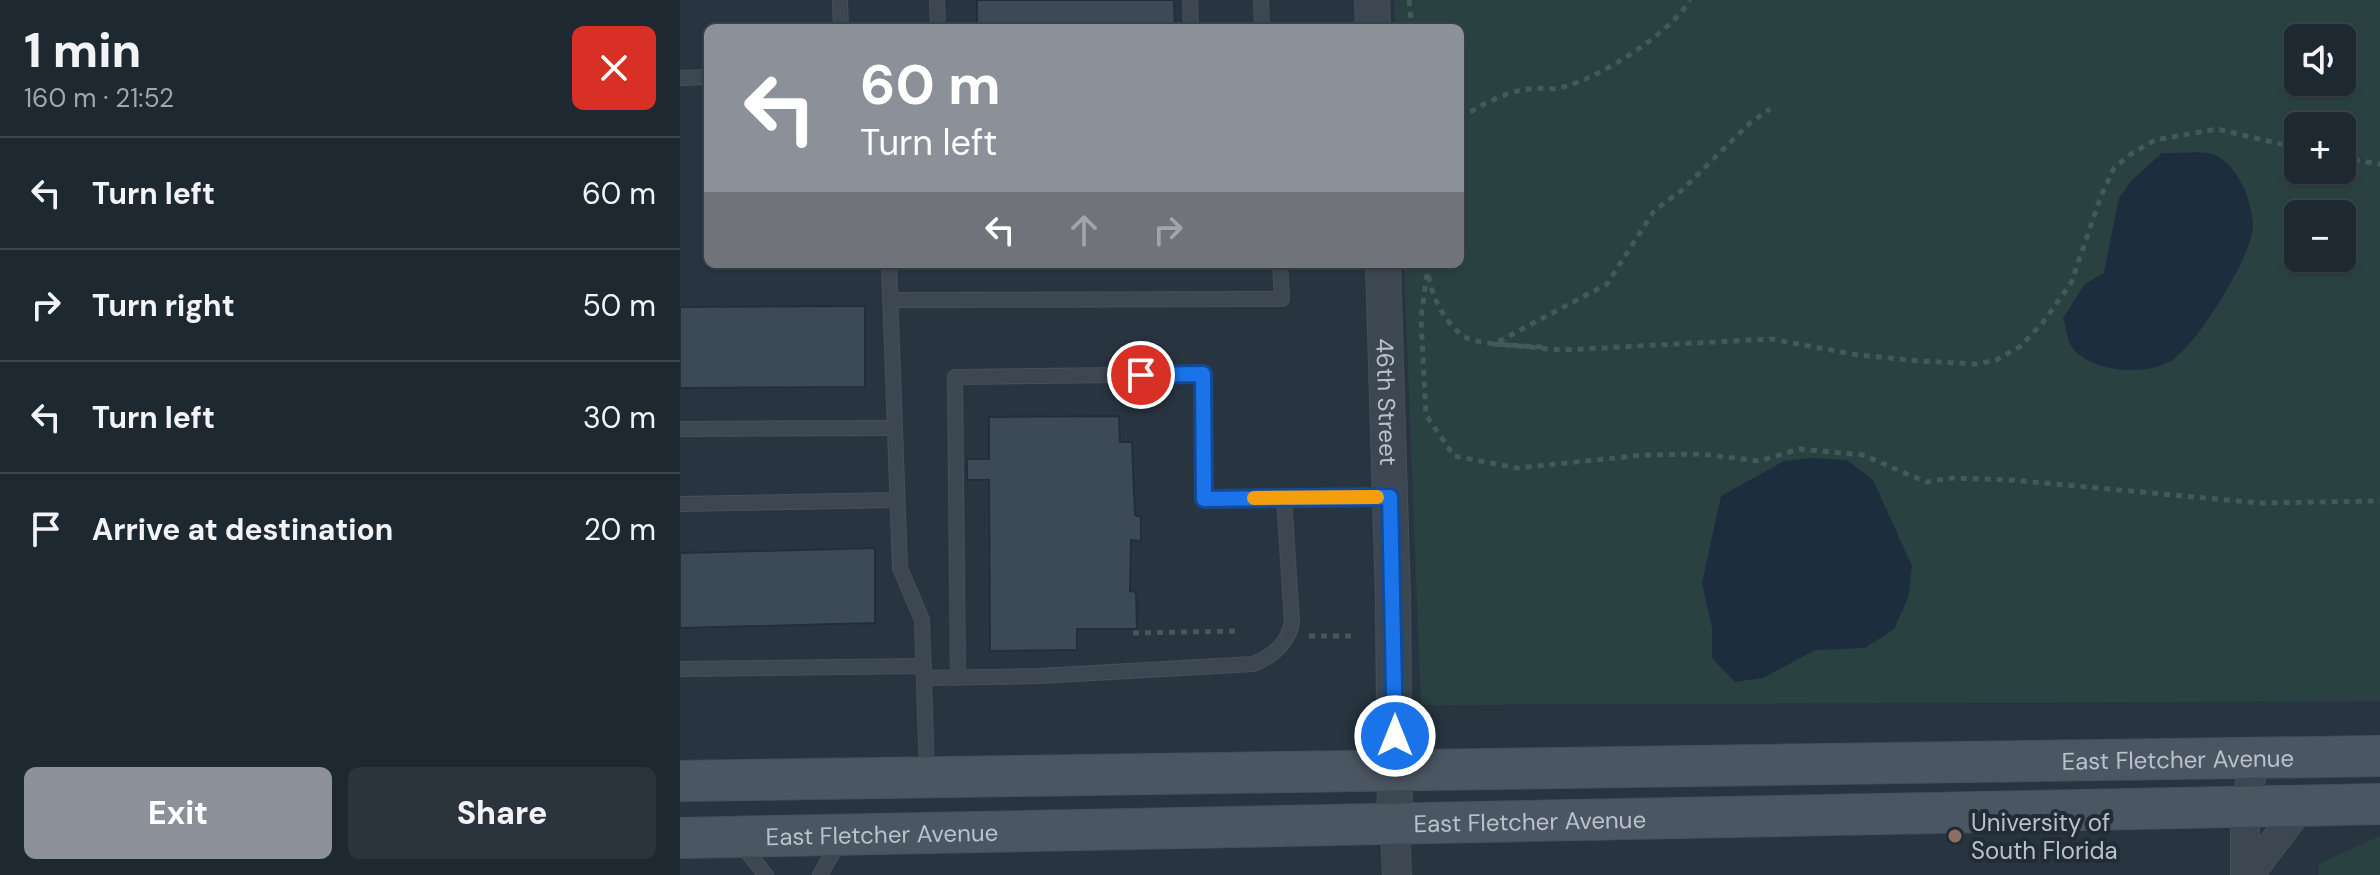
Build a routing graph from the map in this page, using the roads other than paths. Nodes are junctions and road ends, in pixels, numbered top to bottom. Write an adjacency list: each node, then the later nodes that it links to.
1 (840, 0): 6 (lane)
2 (937, 0): 7 (lane)
3 (1190, 0): 8 (lane)
4 (1261, 0): 9 (lane)
5 (1372, 0): 10 (street)
6 (841, 24)
7 (938, 24)
8 (1191, 24)
9 (1262, 24)
10 (1373, 24)
11 (704, 77): 12 (lane)
12 (680, 78)
13 (889, 268): 16 (lane)
14 (1280, 268): 16 (lane)
15 (1383, 268): 19 (street, 46th Street)
16 (890, 300): 17 (lane)
17 (894, 428): 18 (lane); 21 (lane)
18 (680, 429)
19 (1390, 497): 20 (lane); 28 (street, 46th Street)
20 (1284, 498): 25 (lane); 25 (lane)
21 (896, 500): 22 (lane); 24 (lane)
22 (680, 504)
23 (680, 669): 24 (lane)
24 (924, 672): 25 (lane); 29 (lane)
25 (958, 678)
26 (2380, 756): 27 (main road, East Fletcher Avenue)
27 (2255, 758): 28 (main road, East Fletcher Avenue); 33 (street)
28 (1395, 768): 29 (main road, East Fletcher Avenue); 34 (street, 46th Street)
29 (927, 777): 30 (main road, East Fletcher Avenue)
30 (680, 781)
31 (2380, 804): 32 (main road, East Fletcher Avenue)
32 (2302, 805): 33 (main road, East Fletcher Avenue); 41 (street)
33 (2244, 820): 34 (main road, East Fletcher Avenue); 41 (street)
34 (1395, 826): 35 (main road, East Fletcher Avenue); 40 (street)
35 (843, 835): 36 (main road, East Fletcher Avenue); 39 (lane)
36 (734, 837): 37 (main road, East Fletcher Avenue); 38 (lane)
37 (680, 838)
38 (766, 875)
39 (820, 875)
40 (1397, 875)
41 (2247, 875)

